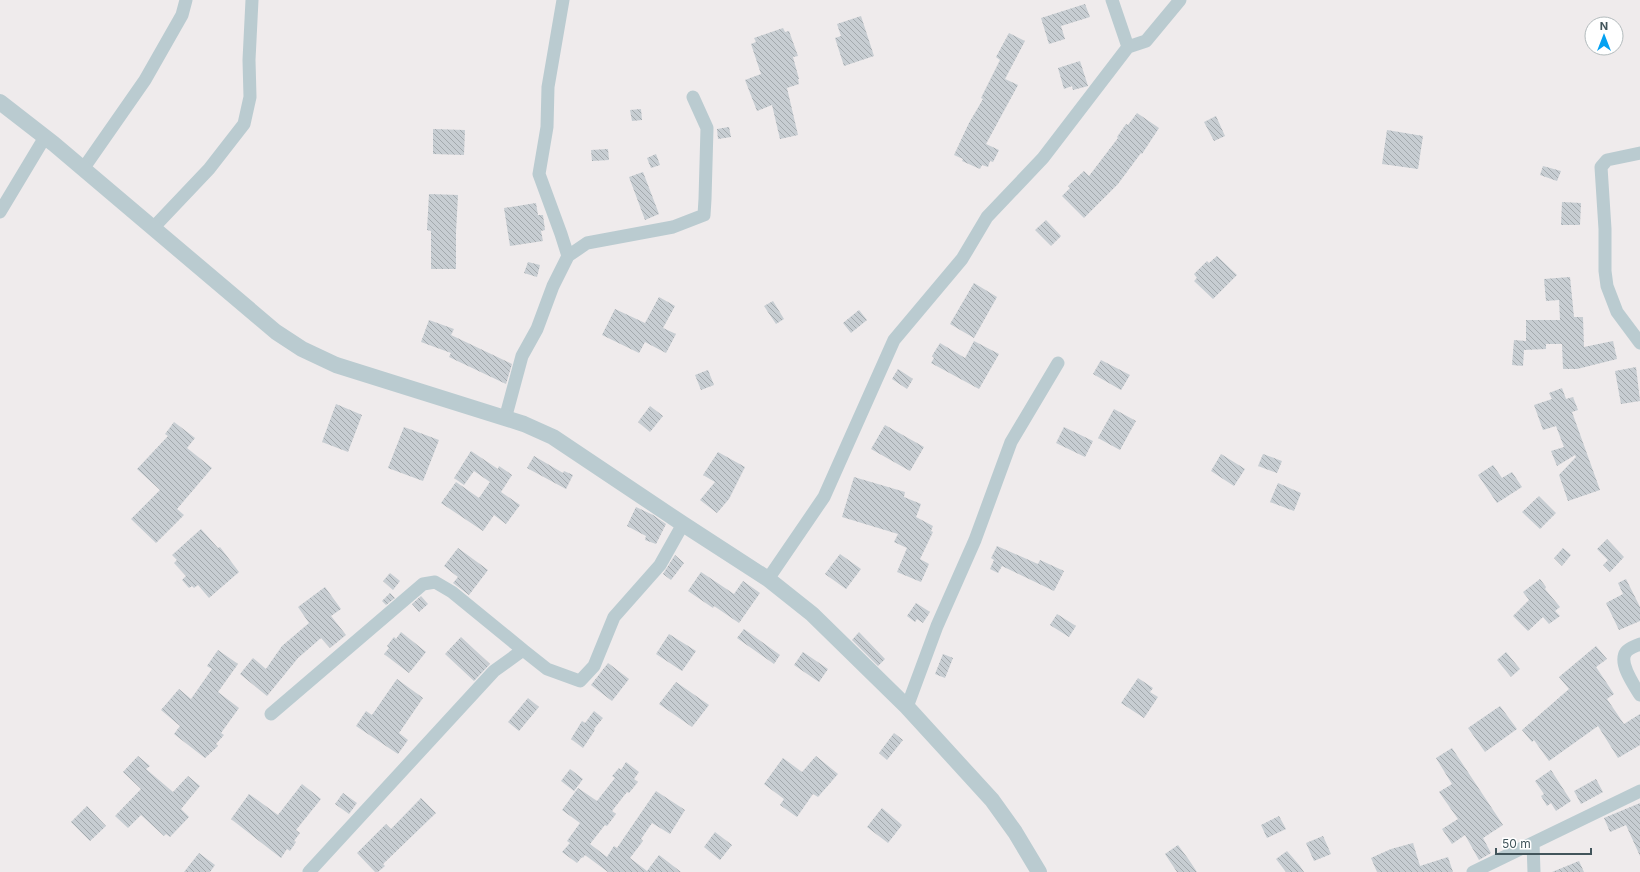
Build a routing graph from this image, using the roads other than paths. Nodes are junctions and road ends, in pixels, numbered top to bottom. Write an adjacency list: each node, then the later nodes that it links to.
1 (186, 0): 11 (street)
2 (252, 0): 13 (street)
3 (564, 0): 14 (street)
4 (1112, 0): 6 (street)
5 (1180, 0): 6 (street)
6 (1128, 47): 19 (street)
7 (693, 97): 14 (street)
8 (0, 102): 9 (street)
9 (45, 137): 11 (street); 12 (street)
10 (1640, 153): 15 (street)
11 (83, 169): 13 (street)
12 (0, 212)
13 (153, 228): 17 (street)
14 (568, 256): 17 (street)
15 (1640, 343)
16 (1058, 363): 23 (street)
17 (505, 419): 18 (street)
18 (683, 524): 19 (street); 21 (street)
19 (768, 579): 23 (street)
20 (1640, 644): 22 (street)
21 (523, 650): 24 (street); 27 (street)
22 (1640, 695)
23 (907, 707): 28 (street)
24 (271, 714)
25 (1640, 791): 26 (street)
26 (1533, 843): 29 (street); 30 (street)
27 (309, 872)
28 (1039, 872)
29 (1473, 872)
30 (1534, 872)

